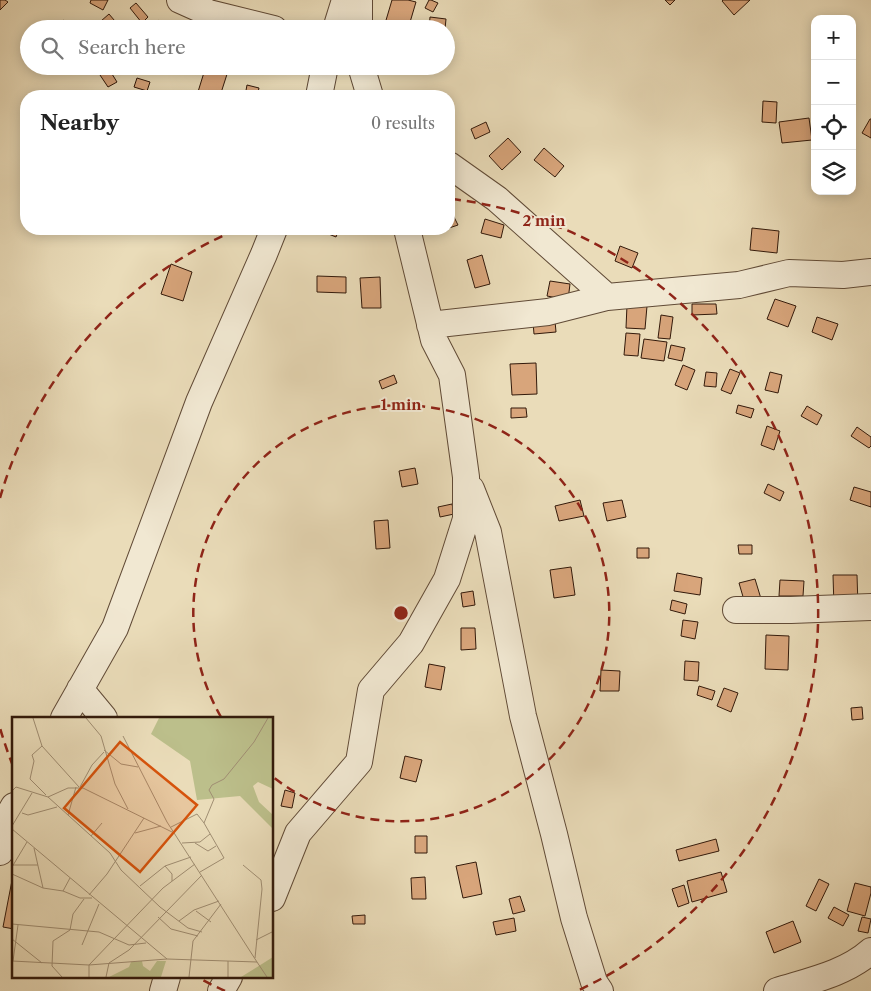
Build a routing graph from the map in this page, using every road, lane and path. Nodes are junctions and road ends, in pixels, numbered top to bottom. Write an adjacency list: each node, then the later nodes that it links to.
1 (180, 0): 4 (street)
2 (345, 0): 5 (street)
3 (359, 0): 6 (street)
4 (237, 20)
5 (339, 20)
6 (359, 20)
7 (324, 75): 9 (street)
8 (364, 75): 10 (street)
9 (321, 90)
10 (368, 90)
11 (455, 169): 15 (street)
12 (272, 235): 20 (street)
13 (408, 235): 16 (street)
14 (871, 272): 15 (street)
15 (607, 297): 16 (street)
16 (430, 325): 17 (street)
17 (466, 477): 25 (street); 31 (street)
18 (871, 607): 19 (street)
19 (736, 610)
20 (80, 689): 21 (street); 22 (street)
21 (65, 717)
22 (103, 717)
23 (12, 810): 24 (street)
24 (0, 852)
25 (274, 893)
26 (871, 951): 32 (street)
27 (167, 978): 29 (street)
28 (228, 978): 30 (street)
29 (163, 991)
30 (221, 991)
31 (600, 991)
32 (777, 991)

